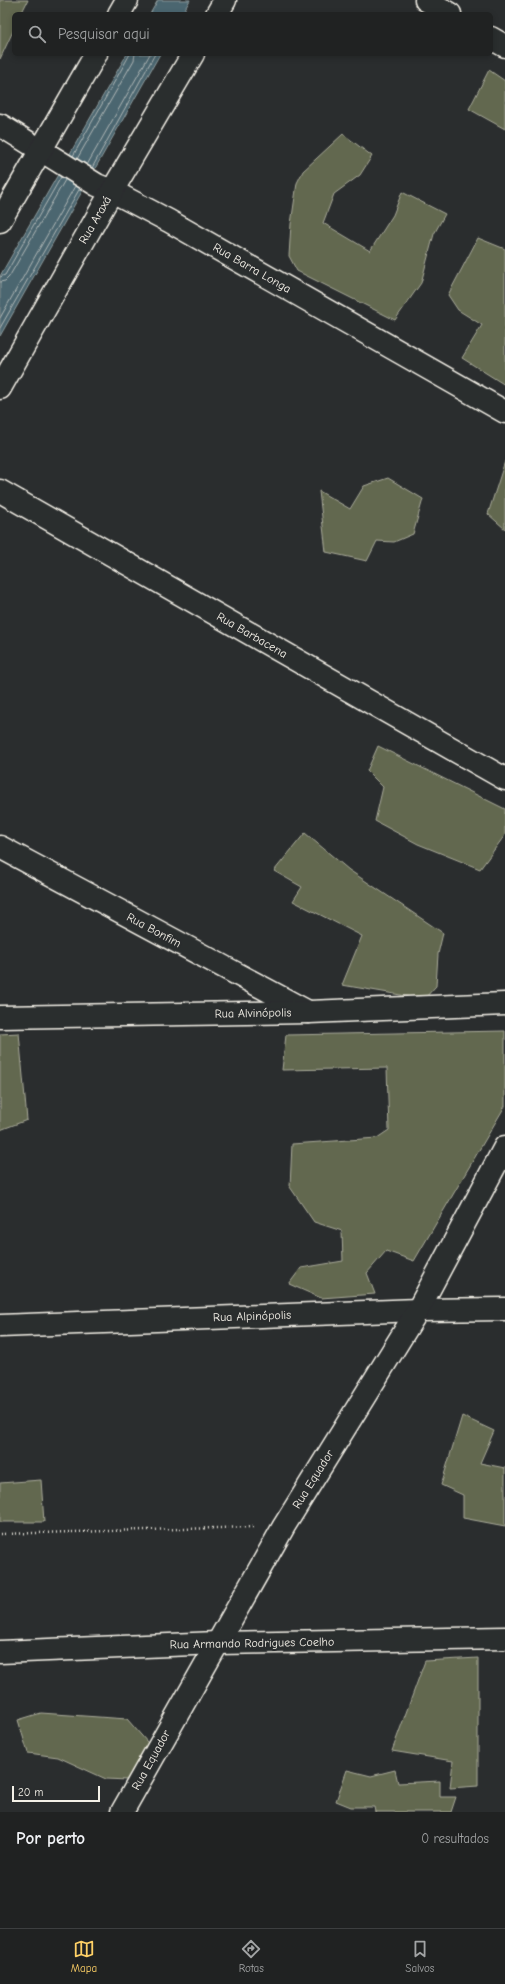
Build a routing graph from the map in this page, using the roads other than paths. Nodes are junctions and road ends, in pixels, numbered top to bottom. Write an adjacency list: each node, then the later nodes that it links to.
1 (127, 0): 4 (street)
2 (225, 0): 5 (street)
3 (426, 0): 6 (street)
4 (120, 12)
5 (218, 12)
6 (447, 12)
7 (493, 39): 8 (street)
8 (505, 46)
9 (95, 56): 12 (street)
10 (192, 56): 13 (street, Rua Araxá)
11 (0, 125): 12 (street, Rua Barra Longa)
12 (47, 154): 13 (street, Rua Barra Longa); 14 (street)
13 (105, 188): 15 (street, Rua Araxá); 16 (street, Rua Barra Longa)
14 (0, 221)
15 (0, 388)
16 (505, 412)
17 (0, 491): 18 (street, Rua Barbacena)
18 (505, 779)
19 (0, 847): 21 (street, Rua Bonfim)
20 (505, 1004): 21 (street, Rua Alvinópolis)
21 (309, 1012): 22 (street, Rua Alvinópolis)
22 (0, 1017)
23 (505, 1147): 25 (street, Rua Equador)
24 (505, 1309): 25 (street, Rua Alpinópolis)
25 (418, 1310): 26 (street, Rua Alpinópolis); 28 (street, Rua Equador)
26 (0, 1326)
27 (505, 1638): 28 (street, Rua Armando Rodrigues Coelho)
28 (217, 1643): 29 (street, Rua Armando Rodrigues Coelho); 30 (street, Rua Equador)
29 (0, 1652)
30 (122, 1812)

